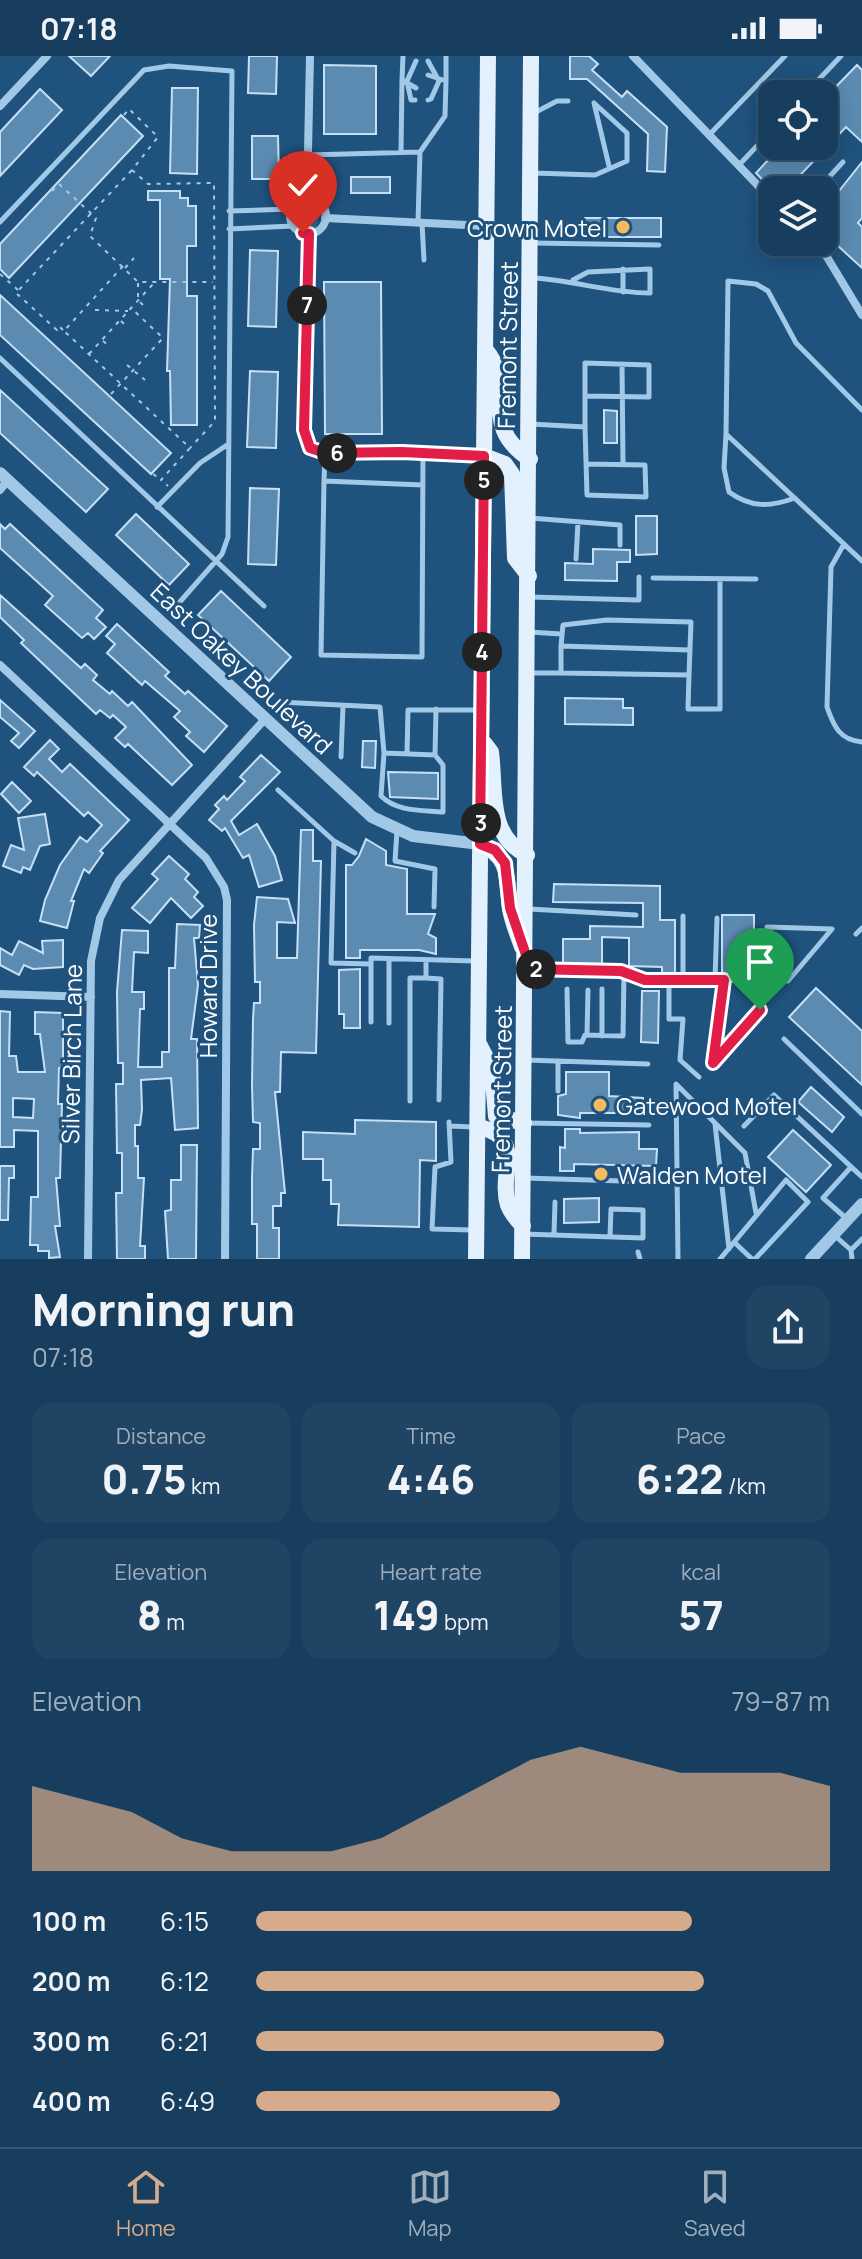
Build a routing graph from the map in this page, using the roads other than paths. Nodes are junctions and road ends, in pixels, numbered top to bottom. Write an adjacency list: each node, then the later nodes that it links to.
1 (47, 56): 24 (street)
2 (310, 56): 30 (street)
3 (403, 56): 14 (lane)
4 (446, 56): 16 (lane)
5 (488, 56): 44 (main road, Fremont Street)
6 (531, 56): 25 (main road, Fremont Street)
7 (633, 56): 26 (street)
8 (785, 56): 26 (lane)
9 (841, 56): 15 (lane)
10 (416, 61): 14 (lane)
11 (428, 61): 16 (lane)
12 (415, 75): 14 (lane)
13 (428, 75): 16 (lane)
14 (404, 80): 18 (lane); 19 (lane); 28 (lane)
15 (818, 80)
16 (443, 81): 17 (lane); 20 (lane); 29 (lane)
17 (428, 87)
18 (416, 88)
19 (415, 100)
20 (428, 100)
21 (568, 101): 25 (lane)
22 (587, 101): 23 (lane)
23 (594, 103): 33 (lane); 33 (lane)
24 (0, 106)
25 (533, 113): 34 (main road, Fremont Street)
26 (710, 134): 32 (street)
27 (758, 145): 32 (lane)
28 (401, 152): 29 (lane); 30 (lane)
29 (420, 152): 42 (lane)
30 (308, 155): 37 (street)
31 (843, 162): 35 (lane)
32 (739, 165): 36 (street)
33 (609, 166): 34 (lane)
34 (533, 173): 47 (main road, Fremont Street)
35 (830, 176)
36 (758, 185)
37 (307, 199): 38 (street); 40 (street)
38 (291, 209): 39 (lane); 43 (street)
39 (229, 211): 41 (lane); 45 (lane)
40 (325, 218): 42 (street); 46 (street)
41 (0, 222)
42 (420, 223): 44 (street); 50 (lane)
43 (293, 226): 45 (lane); 46 (street)
44 (487, 226): 56 (main road, Fremont Street)
45 (229, 229): 65 (lane)
46 (309, 234): 66 (lane)
47 (532, 243): 48 (lane); 52 (main road, Fremont Street)
48 (659, 245)
49 (826, 256): 55 (street)
50 (424, 260)
51 (623, 269): 53 (lane); 54 (lane); 54 (lane)
52 (532, 278): 53 (lane); 62 (main road, Fremont Street)
53 (573, 280): 54 (lane)
54 (623, 292)
55 (862, 315)
56 (485, 349): 68 (main road, Fremont Street); 69 (main road)
57 (0, 358): 76 (lane)
58 (622, 364): 59 (lane); 60 (lane); 60 (lane)
59 (585, 396): 60 (lane); 63 (lane)
60 (623, 397): 71 (lane)
61 (862, 410): 64 (lane)
62 (530, 424): 63 (lane); 69 (main road, Fremont Street)
63 (585, 427): 70 (lane)
64 (726, 434): 75 (lane); 75 (lane)
65 (228, 444): 76 (lane); 82 (lane)
66 (325, 453): 67 (lane); 73 (lane)
67 (423, 453): 68 (lane); 74 (lane)
68 (484, 456): 84 (main road); 103 (main road, Fremont Street)
69 (530, 459): 77 (main road, Fremont Street)
70 (587, 464): 71 (lane); 71 (lane)
71 (623, 464)
72 (3, 481): 104 (street, East Oakey Boulevard)
73 (324, 481): 74 (lane); 74 (lane)
74 (423, 485)
75 (795, 498): 79 (lane)
76 (157, 507): 82 (lane)
77 (529, 518): 78 (lane); 84 (main road, Fremont Street)
78 (578, 522): 80 (lane); 81 (lane)
79 (844, 544): 83 (lane); 106 (lane)
80 (620, 545)
81 (576, 559)
82 (217, 561): 90 (lane); 91 (lane)
83 (862, 561)
84 (529, 576): 89 (main road, Fremont Street)
85 (639, 577): 89 (lane)
86 (653, 578): 87 (lane)
87 (720, 579): 88 (lane); 99 (lane)
88 (756, 579)
89 (529, 597): 92 (main road, Fremont Street)
90 (178, 604)
91 (264, 606)
92 (528, 632): 93 (lane); 97 (main road, Fremont Street)
93 (561, 634): 94 (lane); 95 (lane)
94 (561, 646): 95 (lane); 98 (lane)
95 (690, 650): 99 (lane)
96 (0, 665): 112 (street, Howard Drive)
97 (528, 673): 98 (lane); 117 (main road, Fremont Street)
98 (561, 673): 99 (lane)
99 (689, 675)
100 (279, 702): 101 (lane)
101 (343, 706): 107 (lane); 110 (lane)
102 (436, 709): 103 (lane); 108 (lane); 109 (lane)
103 (482, 710): 105 (main road, Fremont Street)
104 (265, 719): 112 (street, Silver Birch Lane); 113 (street, East Oakey Boulevard)
105 (481, 740): 115 (main road, Fremont Street); 117 (main road)
106 (862, 742)
107 (384, 753): 108 (lane); 109 (lane)
108 (407, 754): 109 (lane)
109 (435, 755)
110 (341, 757)
111 (278, 790): 114 (lane)
112 (169, 822): 141 (street, Silver Birch Lane); 180 (street, Howard Drive)
113 (397, 831): 115 (street, East Oakey Boulevard); 118 (lane)
114 (334, 841): 116 (lane); 129 (lane)
115 (480, 844): 127 (main road, Fremont Street); 128 (main road)
116 (355, 853)
117 (527, 855): 119 (main road, Fremont Street)
118 (434, 907)
119 (527, 908): 120 (lane); 128 (main road, Fremont Street)
120 (636, 915)
121 (683, 916): 133 (lane)
122 (717, 918): 134 (lane)
123 (862, 928): 124 (lane)
124 (856, 934)
125 (389, 959): 126 (lane); 129 (lane); 144 (lane)
126 (426, 960): 127 (lane); 131 (lane)
127 (479, 961): 148 (main road, Fremont Street)
128 (527, 963): 130 (lane); 149 (main road, Fremont Street)
129 (371, 964): 143 (lane)
130 (624, 972): 132 (lane); 146 (lane)
131 (426, 978): 154 (lane); 155 (lane)
132 (669, 980): 133 (lane); 152 (lane)
133 (683, 980): 134 (lane)
134 (715, 980): 135 (lane)
135 (724, 980): 136 (lane); 142 (lane)
136 (765, 981): 136 (lane)
137 (567, 989): 145 (lane)
138 (602, 989): 146 (lane)
139 (588, 990): 145 (lane)
140 (0, 994): 141 (street)
141 (91, 997): 179 (street, Silver Birch Lane)
142 (760, 1010)
143 (371, 1022)
144 (389, 1023)
145 (587, 1035): 146 (lane)
146 (602, 1036)
147 (784, 1039): 156 (lane)
148 (479, 1044): 157 (main road); 161 (main road, Fremont Street)
149 (525, 1060): 150 (lane); 157 (main road, Fremont Street)
150 (558, 1061): 151 (lane); 153 (lane)
151 (648, 1064)
152 (699, 1077)
153 (558, 1091)
154 (439, 1100)
155 (410, 1101)
156 (862, 1114)
157 (524, 1123): 159 (lane); 164 (main road, Fremont Street)
158 (715, 1123): 168 (lane); 177 (lane); 183 (lane)
159 (649, 1125)
160 (744, 1126): 162 (lane)
161 (479, 1127): 170 (main road, Fremont Street); 170 (lane); 171 (main road)
162 (851, 1167): 163 (lane); 169 (lane)
163 (862, 1177)
164 (523, 1178): 165 (lane); 171 (main road, Fremont Street)
165 (655, 1182)
166 (555, 1202): 172 (lane)
167 (862, 1204): 169 (street)
168 (756, 1213): 176 (lane); 185 (lane)
169 (847, 1220): 173 (street)
170 (477, 1230): 181 (main road, Fremont Street)
171 (522, 1230): 172 (lane); 182 (main road, Fremont Street)
172 (554, 1234): 174 (lane)
173 (834, 1235): 178 (lane); 186 (street)
174 (610, 1237): 174 (lane)
175 (862, 1239): 178 (lane)
176 (735, 1243): 177 (lane); 185 (lane)
177 (729, 1250): 184 (lane)
178 (851, 1250): 187 (lane)
179 (88, 1259)
180 (225, 1259)
181 (476, 1259)
182 (522, 1259)
183 (678, 1259)
184 (720, 1259)
185 (753, 1259)
186 (811, 1259)
187 (852, 1259)

